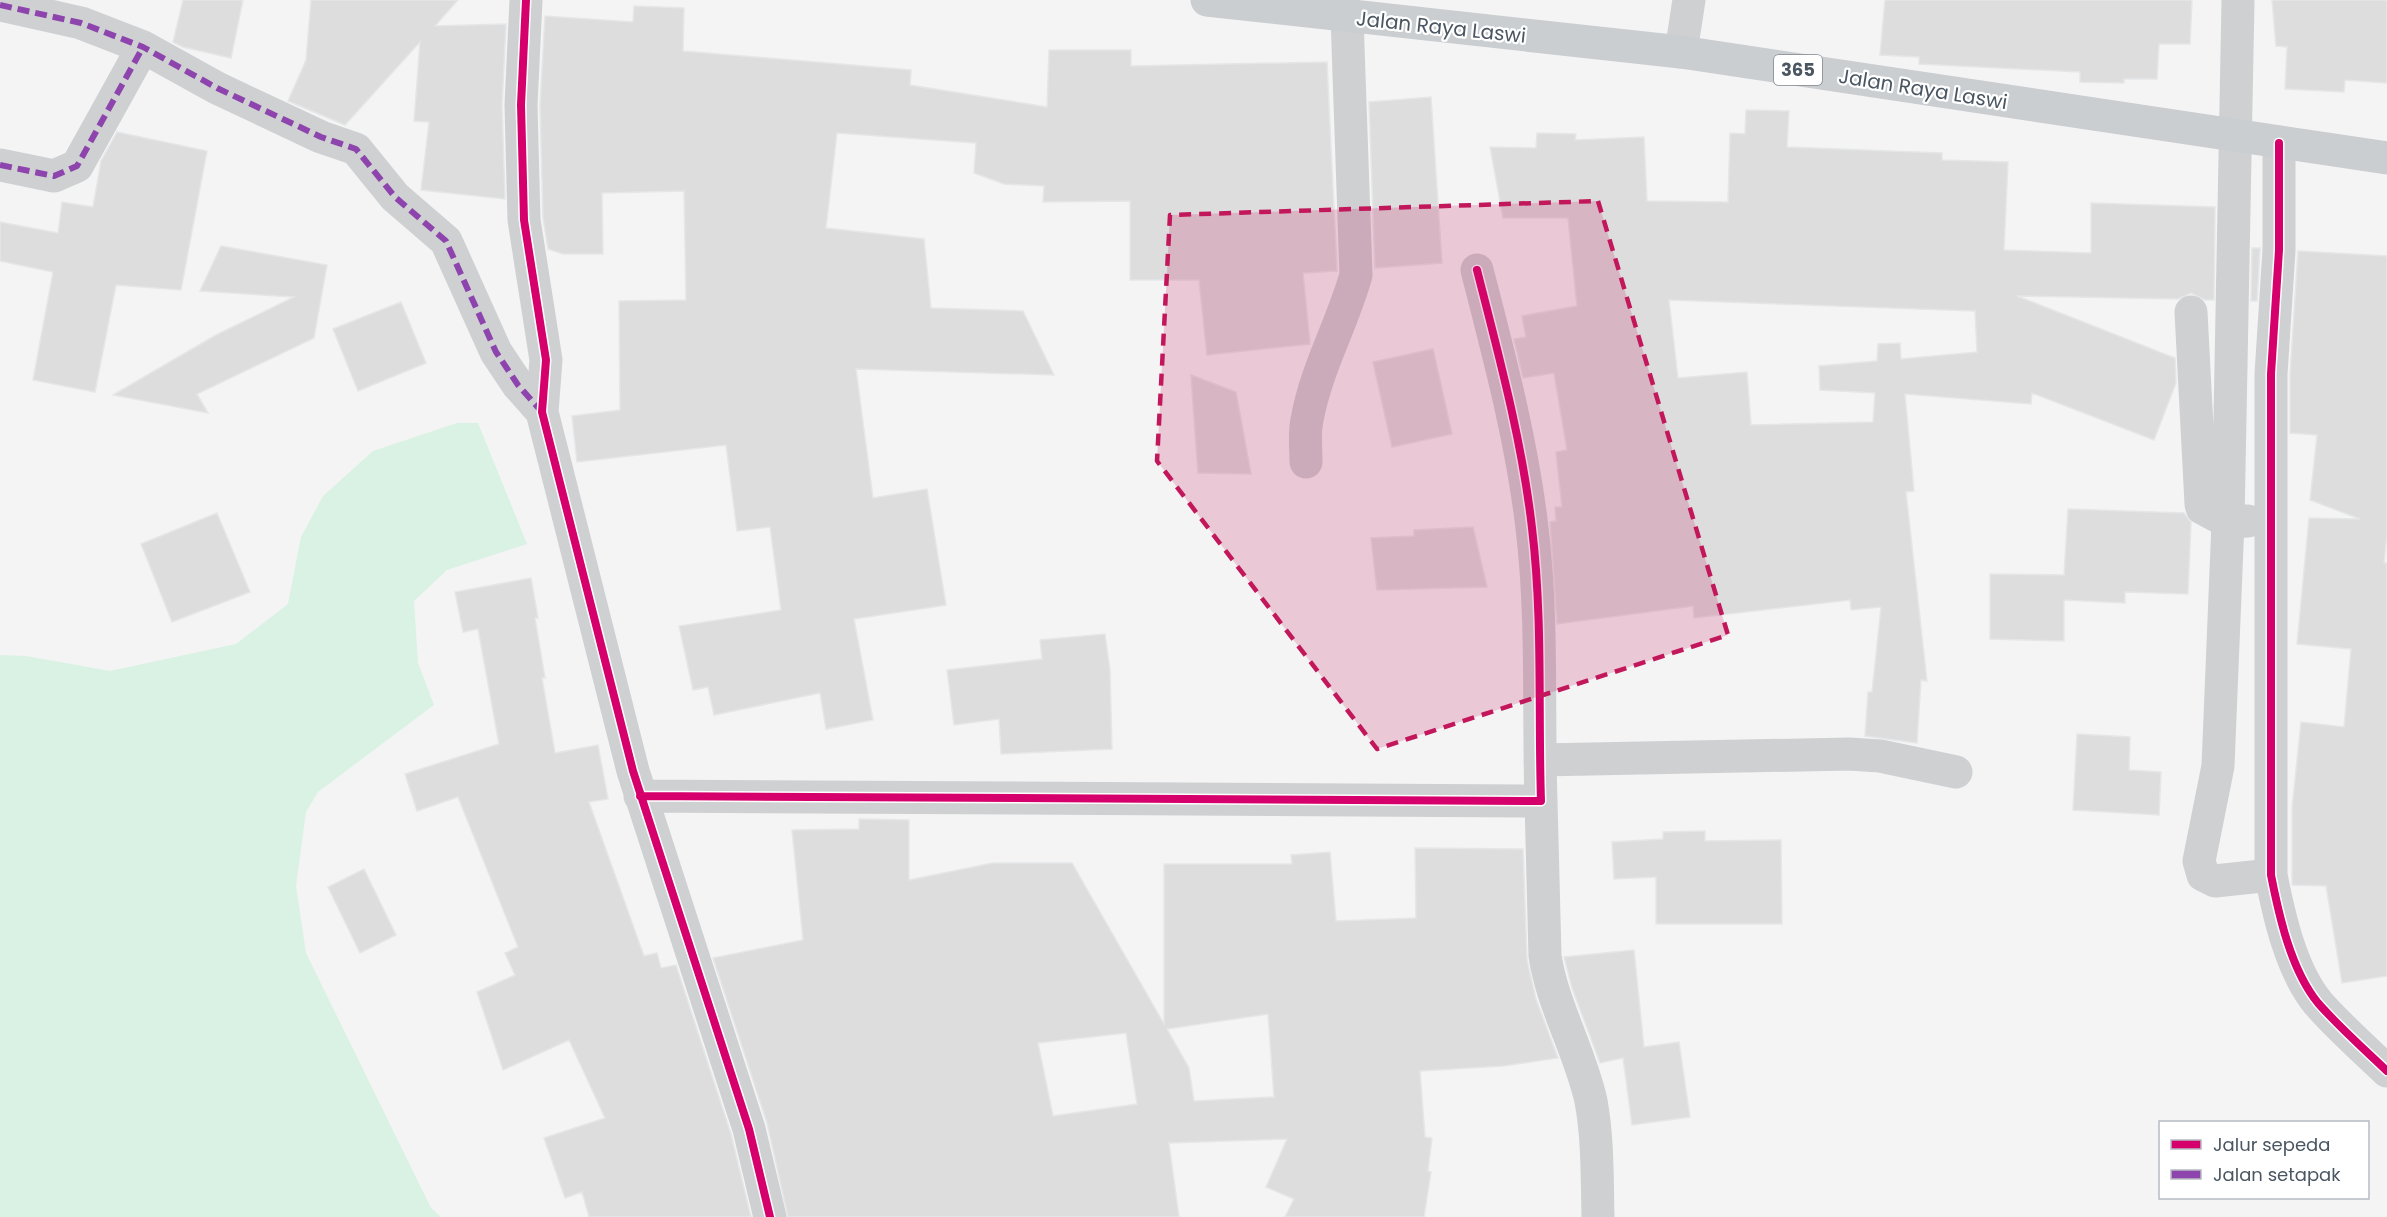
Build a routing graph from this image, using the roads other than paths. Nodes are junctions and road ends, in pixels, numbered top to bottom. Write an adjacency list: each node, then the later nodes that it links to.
1 (526, 0): 15 (street)
2 (1208, 0): 6 (main road, Jalan Raya Laswi / 365)
3 (1689, 0): 8 (street)
4 (2238, 0): 9 (street)
5 (1, 5): 7 (street)
6 (1347, 17): 8 (main road, Jalan Raya Laswi / 365); 16 (street)
7 (143, 48): 12 (street); 15 (street)
8 (1681, 52): 9 (main road, Jalan Raya Laswi / 365)
9 (2236, 136): 10 (main road, Jalan Raya Laswi / 365); 17 (street)
10 (2279, 143): 11 (main road, Jalan Raya Laswi / 365); 17 (street)
11 (2387, 158)
12 (0, 165)
13 (1477, 270): 18 (street)
14 (2191, 312): 17 (street)
15 (542, 412): 20 (street)
16 (1306, 462)
17 (2250, 522): 22 (street); 22 (street)
18 (1540, 760): 19 (street); 21 (street)
19 (1956, 772)
20 (640, 796): 21 (street); 24 (street)
21 (1540, 801): 25 (street)
22 (2267, 876): 23 (street)
23 (2387, 1071)
24 (770, 1217)
25 (1598, 1217)

